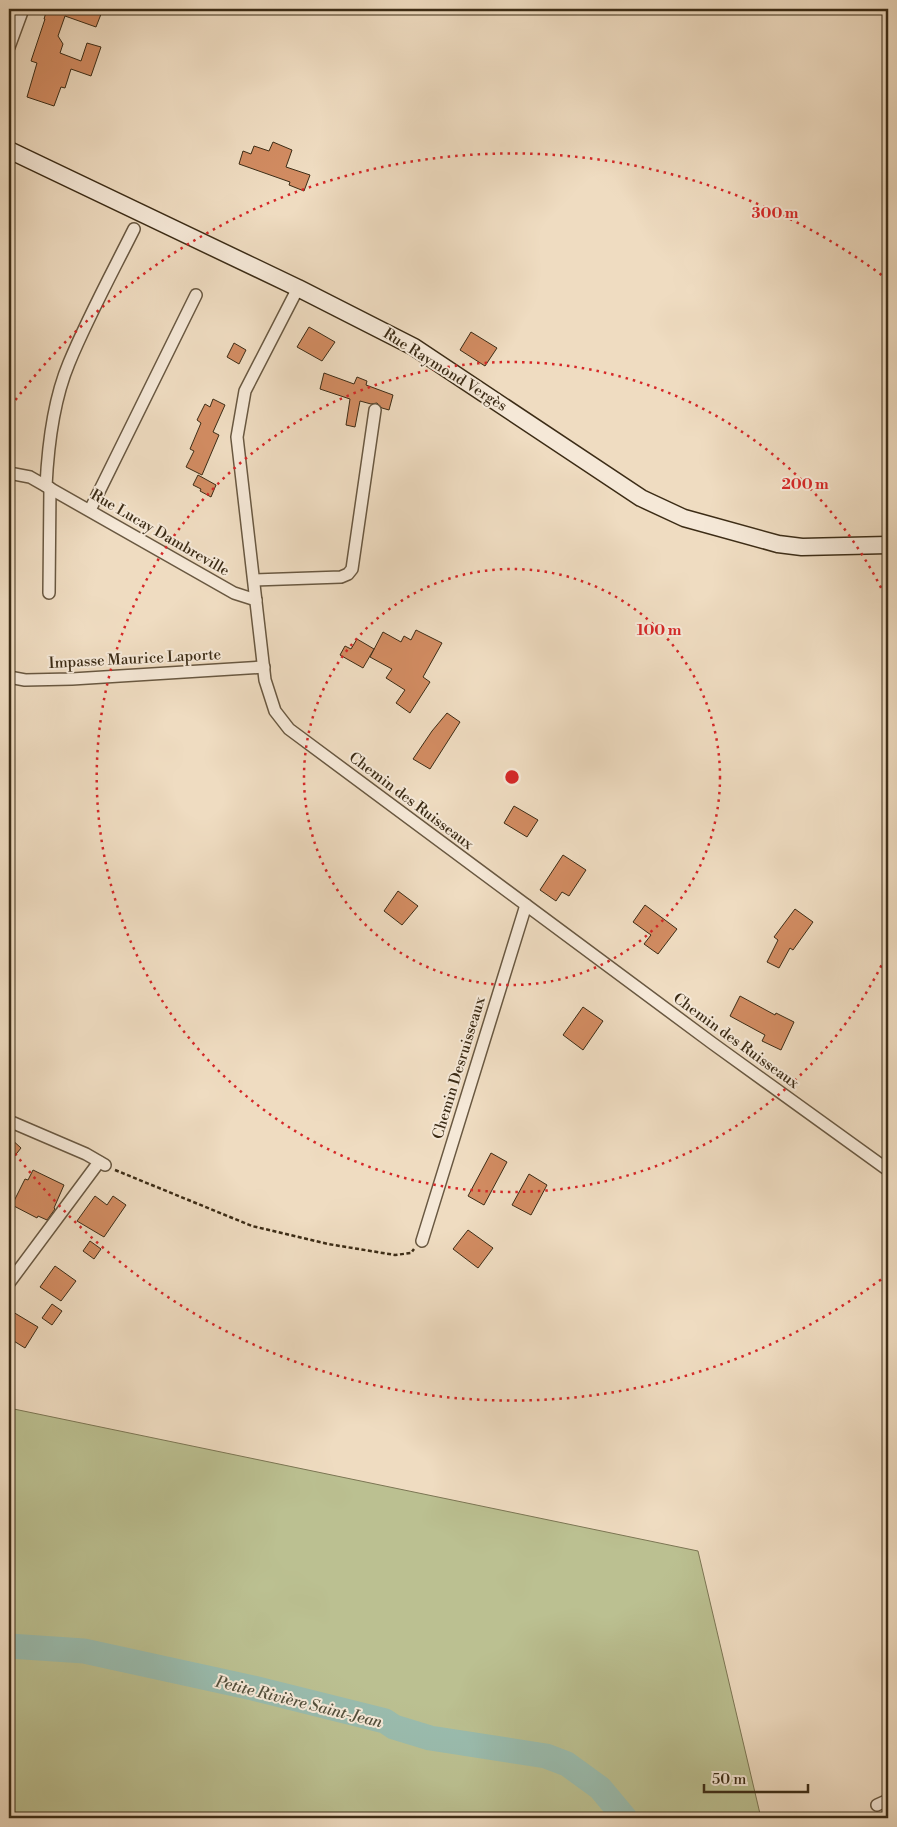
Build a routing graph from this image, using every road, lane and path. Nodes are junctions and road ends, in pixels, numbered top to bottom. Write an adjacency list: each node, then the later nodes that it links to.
1 (24, 9): 2 (street)
2 (14, 19): 3 (street)
3 (9, 47)
4 (9, 150): 6 (main road, Rue Raymond Vergès)
5 (134, 229): 10 (street)
6 (298, 288): 12 (main road, Rue Raymond Vergès); 13 (street, Chemin des Ruisseaux)
7 (196, 295): 11 (street)
8 (375, 410): 13 (street)
9 (9, 473): 10 (street, Rue Lucay Dambreville)
10 (48, 487): 11 (street, Rue Lucay Dambreville); 14 (street)
11 (90, 510): 15 (street, Rue Lucay Dambreville)
12 (888, 545)
13 (254, 580): 15 (street, Chemin des Ruisseaux)
14 (49, 592)
15 (256, 600): 16 (street, Chemin des Ruisseaux)
16 (264, 667): 17 (street, Impasse Maurice Laporte); 18 (street, Chemin des Ruisseaux)
17 (9, 677)
18 (526, 905): 21 (street, Chemin des Ruisseaux); 22 (street, Chemin Desruisseaux)
19 (9, 1121): 20 (street)
20 (102, 1164): 22 (path); 23 (street)
21 (888, 1170)
22 (422, 1240)
23 (9, 1283)
24 (888, 1800): 25 (street)
25 (877, 1805)

